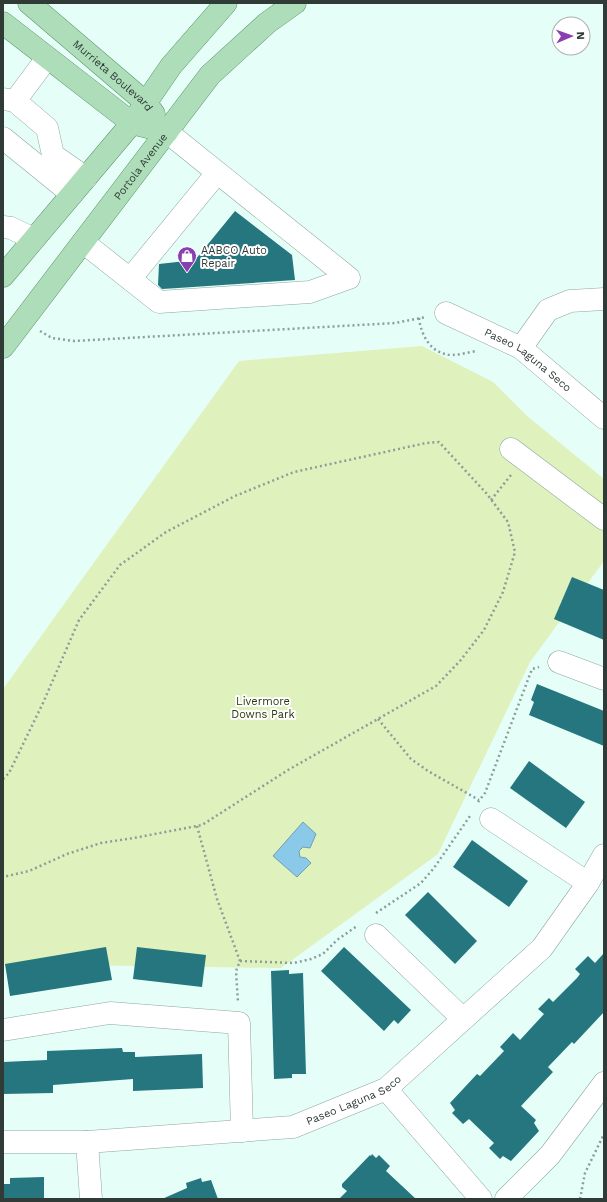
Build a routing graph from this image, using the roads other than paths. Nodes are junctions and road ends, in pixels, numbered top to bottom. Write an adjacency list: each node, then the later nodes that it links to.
1 (226, 3): 7 (main road)
2 (295, 3): 9 (main road, Portola Avenue)
3 (41, 6): 7 (main road, Murrieta Boulevard)
4 (3, 23): 5 (main road, Murrieta Boulevard)
5 (47, 58): 6 (street); 8 (main road, Murrieta Boulevard)
6 (9, 100): 12 (street)
7 (145, 102): 8 (main road); 9 (main road, Murrieta Boulevard)
8 (132, 123): 9 (main road, Murrieta Boulevard); 12 (main road)
9 (167, 132): 11 (street); 15 (main road, Portola Avenue)
10 (3, 138): 12 (street)
11 (217, 173): 17 (street); 17 (street)
12 (79, 186): 14 (main road)
13 (3, 227): 14 (street)
14 (34, 239): 16 (main road)
15 (83, 242): 17 (street); 20 (main road, Portola Avenue)
16 (3, 276)
17 (130, 278)
18 (604, 299): 21 (street)
19 (446, 313): 21 (street, Paseo Laguna Seco)
20 (3, 347)
21 (521, 348): 22 (street, Paseo Laguna Seco)
22 (604, 418)
23 (517, 454): 24 (street)
24 (604, 519)
25 (559, 662): 26 (street)
26 (604, 679)
27 (480, 812): 29 (street)
28 (604, 855): 29 (street, Paseo Laguna Seco)
29 (588, 883): 31 (street, Paseo Laguna Seco)
30 (371, 924): 31 (street)
31 (463, 1019): 34 (street, Paseo Laguna Seco)
32 (3, 1030): 35 (street)
33 (604, 1083): 40 (street)
34 (386, 1089): 35 (street, Paseo Laguna Seco); 39 (street)
35 (242, 1131): 37 (street, Paseo Laguna Seco)
36 (3, 1142): 37 (street, Paseo Laguna Seco)
37 (87, 1142): 38 (street)
38 (91, 1199)
39 (481, 1199)
40 (506, 1199)

